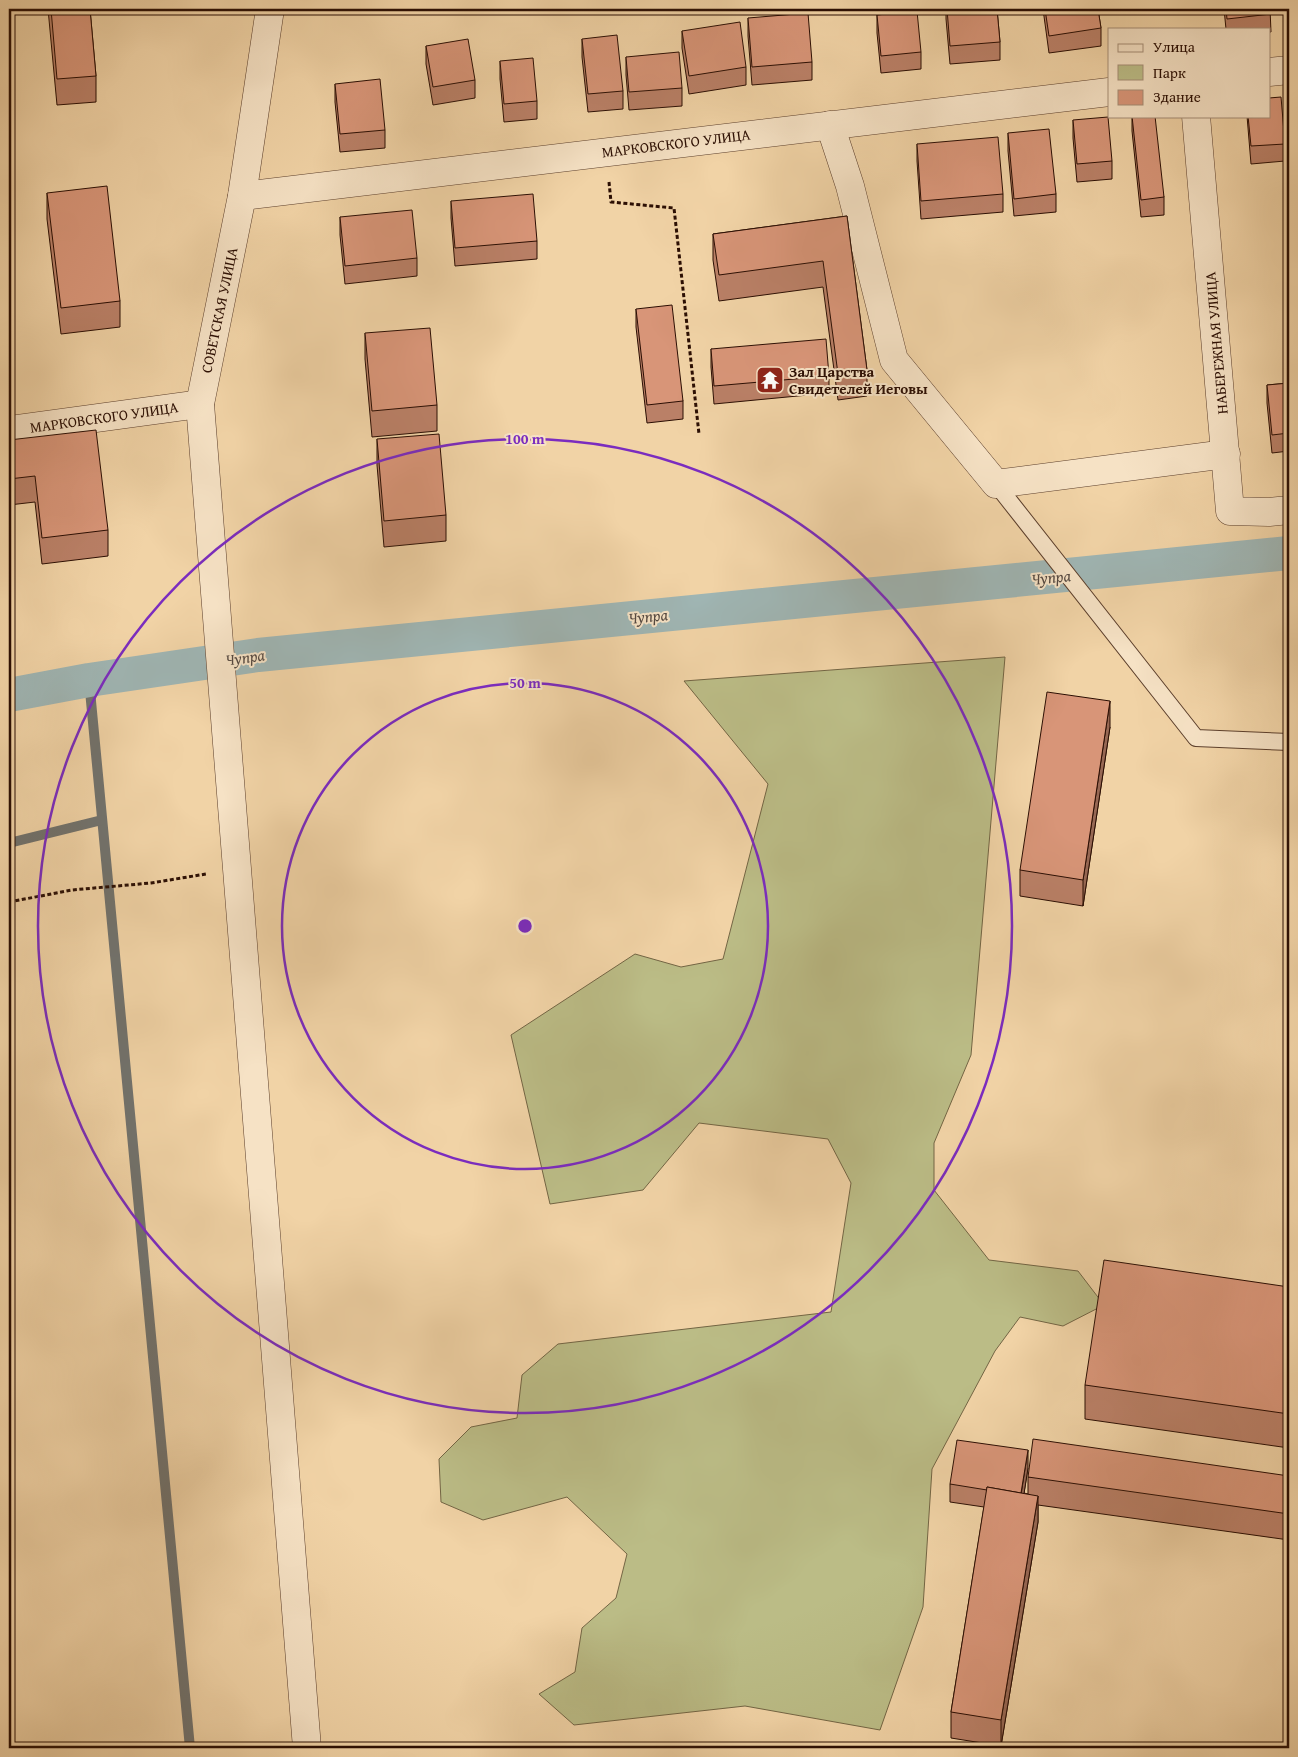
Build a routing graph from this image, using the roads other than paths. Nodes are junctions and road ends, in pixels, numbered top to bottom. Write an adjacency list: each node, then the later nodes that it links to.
1 (270, 9): 7 (street, СОВЕТСКАЯ УЛИЦА)
2 (1289, 70): 3 (street)
3 (1270, 72)
4 (1108, 92): 6 (street, МАРКОВСКОГО УЛИЦА)
5 (1196, 118): 10 (street, НАБЕРЕЖНАЯ УЛИЦА)
6 (830, 125): 7 (street, МАРКОВСКОГО УЛИЦА); 11 (street)
7 (242, 196): 8 (street, СОВЕТСКАЯ УЛИЦА)
8 (200, 404): 9 (street, МАРКОВСКОГО УЛИЦА); 14 (street, СОВЕТСКАЯ УЛИЦА)
9 (9, 430)
10 (1226, 454): 11 (street); 12 (street, НАБЕРЕЖНАЯ УЛИЦА)
11 (996, 484): 13 (lane)
12 (1289, 510)
13 (1289, 742)
14 (307, 1748)

